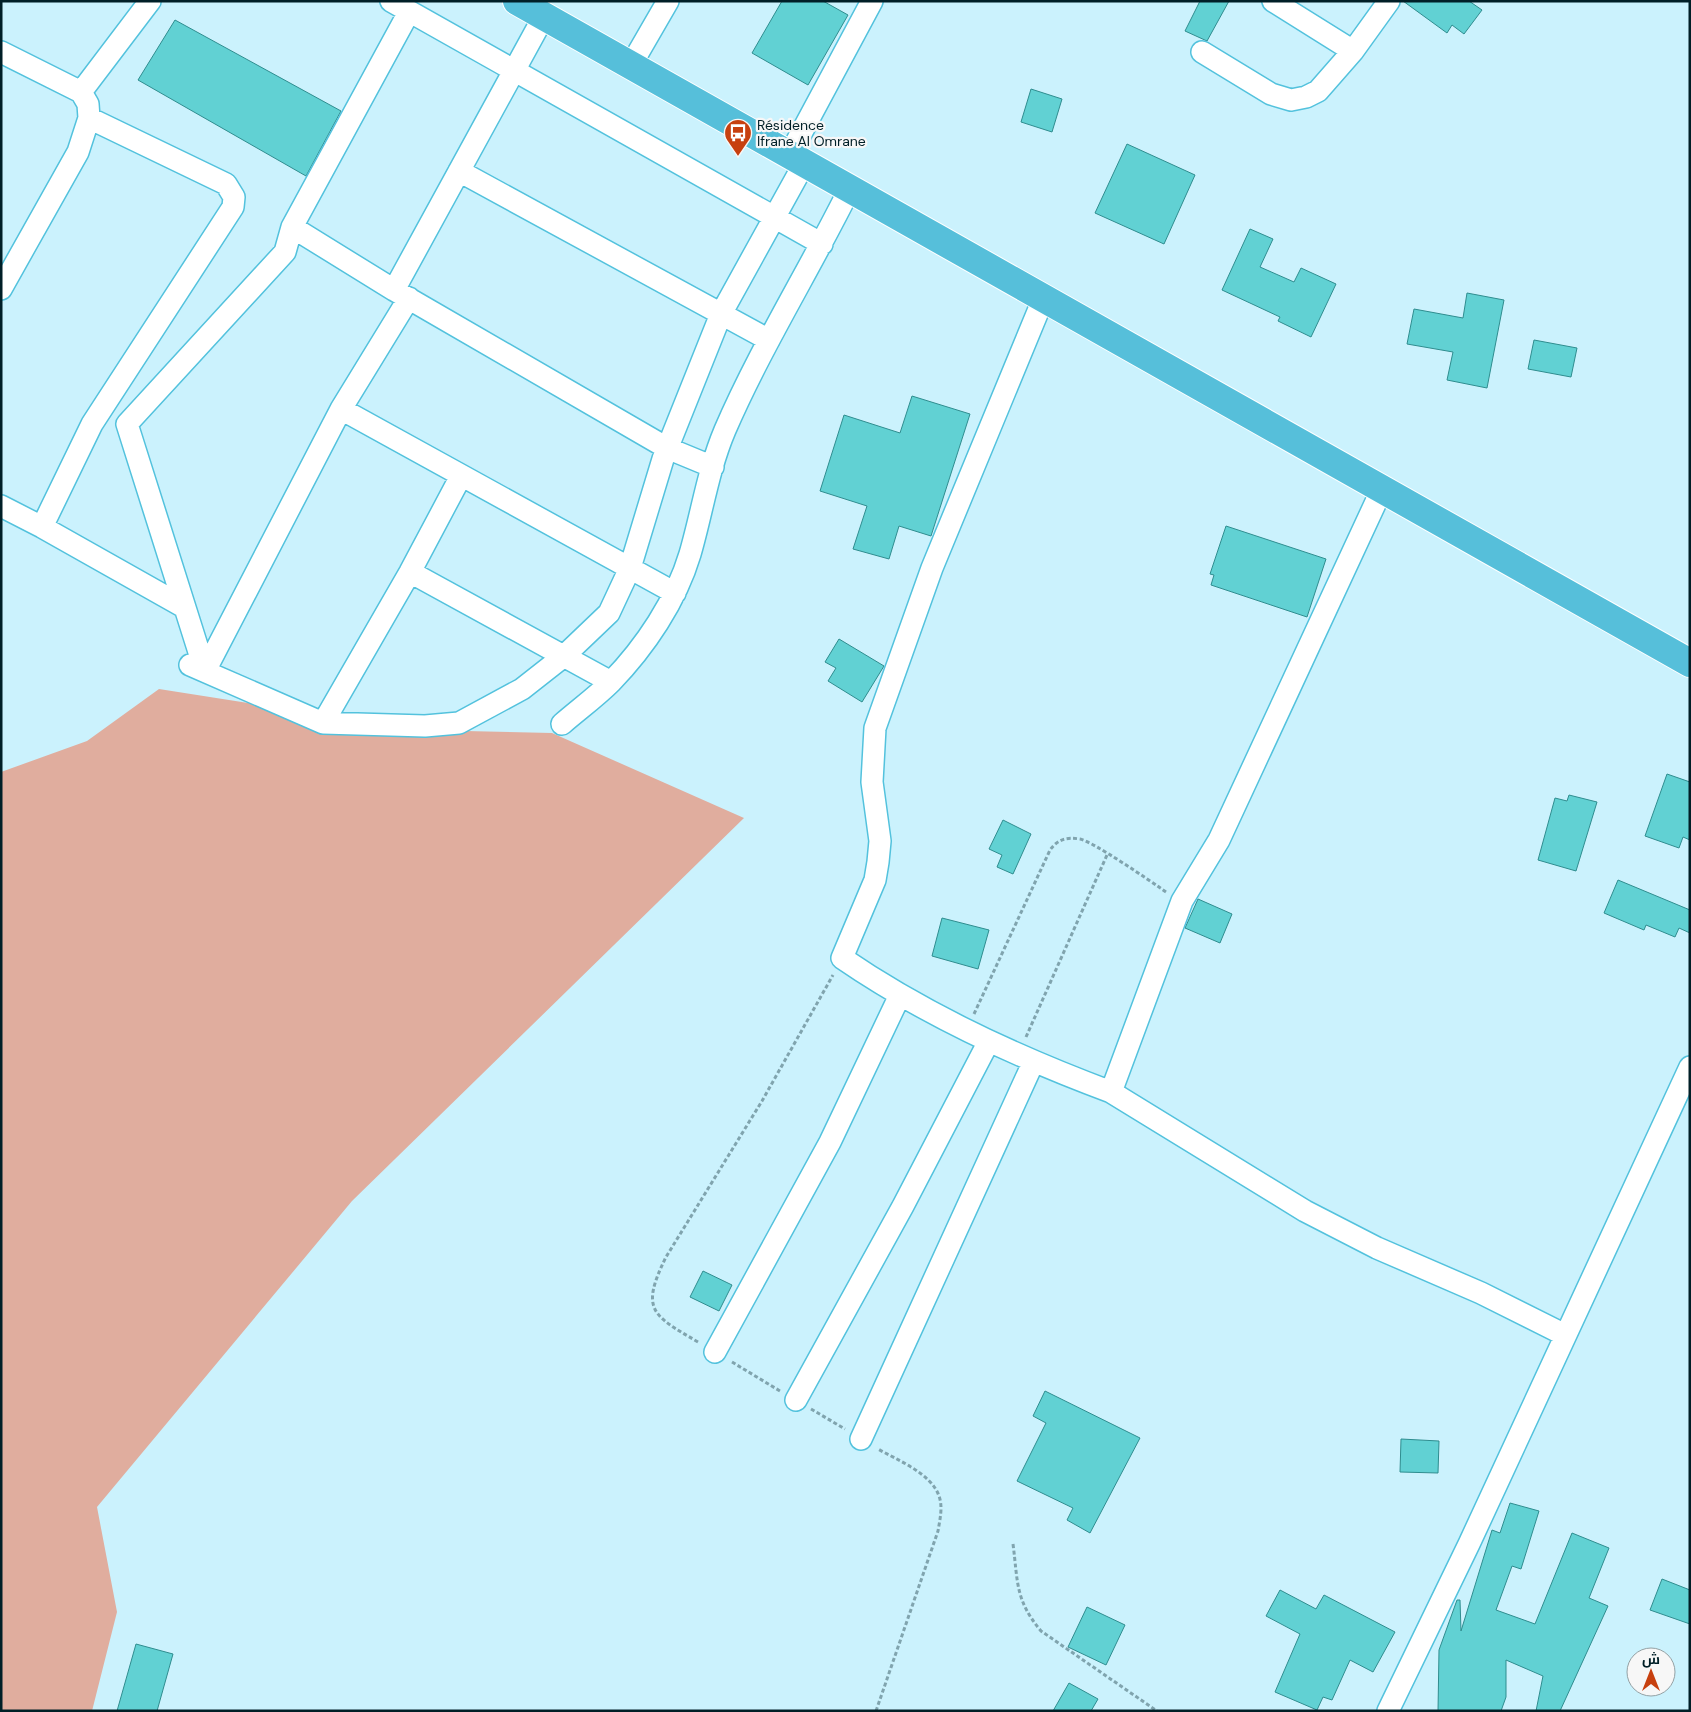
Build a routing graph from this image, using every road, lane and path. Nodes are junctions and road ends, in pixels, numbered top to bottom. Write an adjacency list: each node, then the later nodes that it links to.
1 (150, 1): 14 (street)
2 (517, 1): 8 (highway)
3 (668, 1): 12 (street)
4 (872, 1): 16 (street)
5 (1273, 1): 9 (street)
6 (1389, 1): 9 (street)
7 (400, 6): 13 (street); 20 (street)
8 (544, 16): 12 (highway); 13 (street)
9 (1352, 51): 11 (street)
10 (1, 52): 14 (street)
11 (1202, 52)
12 (631, 65): 16 (highway)
13 (514, 72): 17 (street); 19 (street)
14 (82, 92): 15 (street)
15 (89, 118): 22 (street); 34 (street)
16 (797, 158): 18 (highway); 19 (street)
17 (459, 171): 24 (street); 26 (street)
18 (850, 188): 21 (street); 25 (highway)
19 (774, 217): 21 (street); 26 (street)
20 (292, 227): 24 (street); 38 (street)
21 (822, 244): 27 (street)
22 (7, 266): 23 (street)
23 (1, 289)
24 (402, 294): 28 (street); 29 (street)
25 (1044, 297): 32 (highway); 47 (street)
26 (721, 314): 27 (street); 29 (street)
27 (769, 340): 30 (street)
28 (341, 410): 31 (street); 41 (street)
29 (667, 448): 30 (street); 35 (street)
30 (713, 467): 37 (street)
31 (461, 476): 35 (street); 36 (street)
32 (1382, 489): 40 (highway); 46 (street)
33 (1, 506): 34 (street)
34 (42, 527): 38 (street)
35 (630, 568): 37 (street); 39 (street)
36 (410, 572): 39 (street); 43 (street)
37 (676, 594): 42 (street)
38 (184, 606): 41 (street)
39 (564, 656): 42 (street); 43 (street)
40 (1690, 663)
41 (197, 668): 43 (street)
42 (611, 682): 44 (street)
43 (323, 723)
44 (562, 724)
45 (1107, 855): 46 (path); 49 (path); 51 (path)
46 (1182, 902): 53 (street)
47 (842, 958): 48 (street); 55 (path)
48 (900, 995): 49 (street); 55 (street)
49 (966, 1030): 50 (street)
50 (989, 1041): 51 (street); 56 (street)
51 (1025, 1059): 53 (street); 57 (street)
52 (1690, 1067): 54 (street)
53 (1111, 1092): 54 (street)
54 (1565, 1336): 61 (street)
55 (716, 1352): 56 (path)
56 (796, 1400): 57 (path)
57 (861, 1439): 59 (path)
58 (1013, 1544): 60 (path)
59 (876, 1711)
60 (1157, 1711)
61 (1388, 1711)

